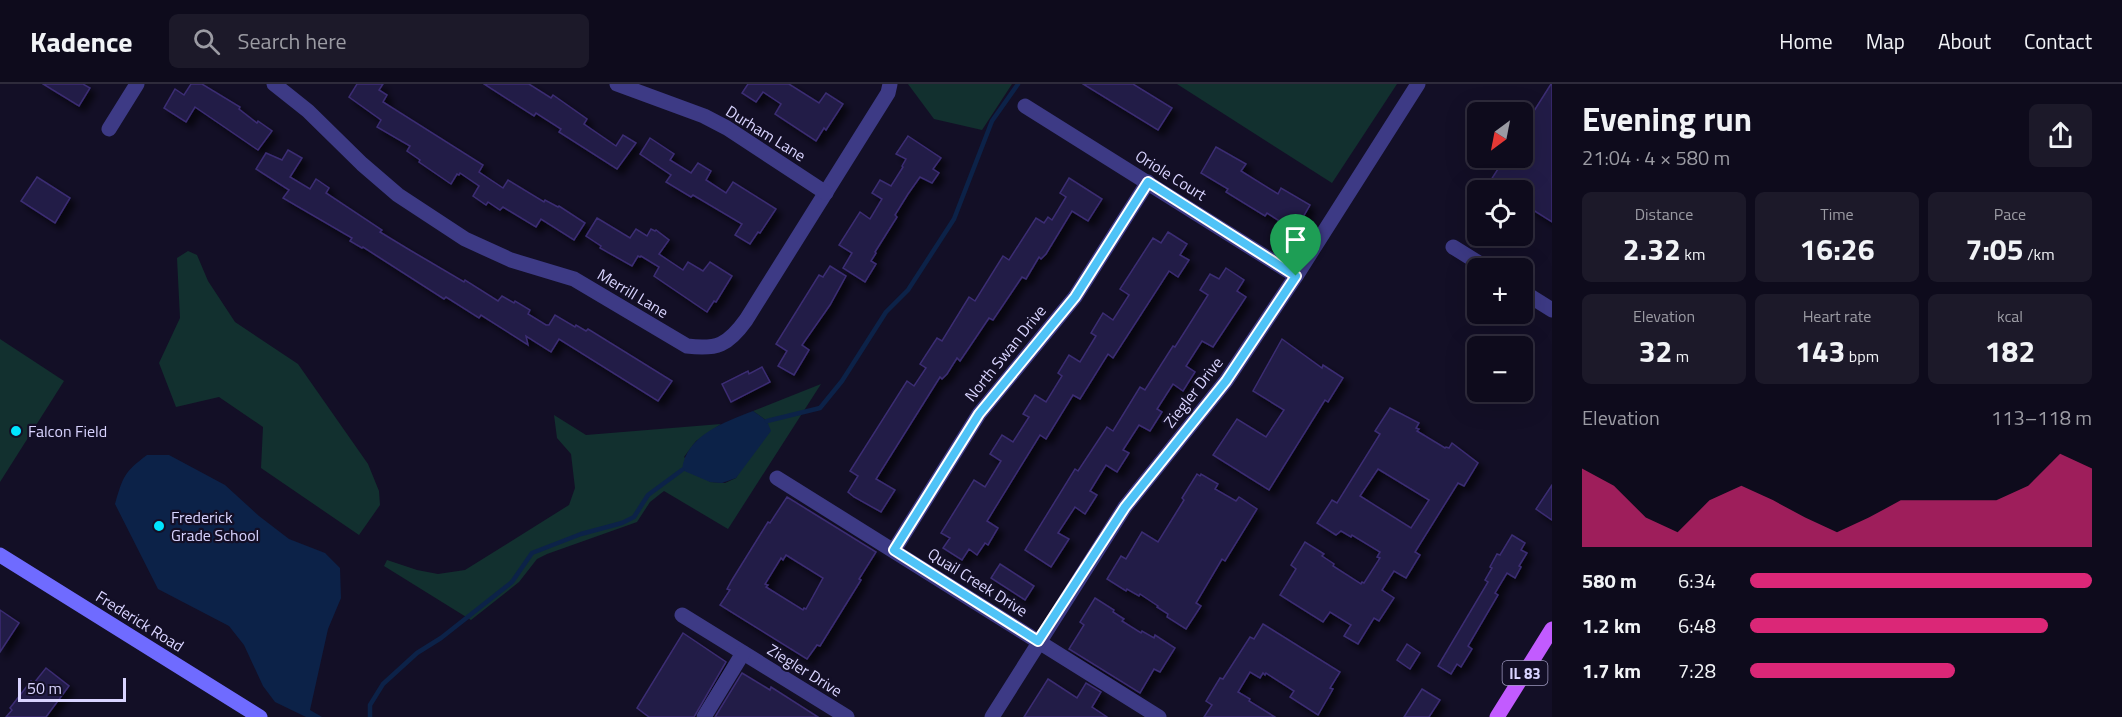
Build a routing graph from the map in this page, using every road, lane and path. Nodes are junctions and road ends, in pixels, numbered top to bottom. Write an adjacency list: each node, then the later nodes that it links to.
1 (137, 84): 7 (street)
2 (273, 84): 9 (street, Merrill Lane)
3 (617, 84): 9 (street, Durham Lane)
4 (890, 84): 9 (street, Merrill Lane)
5 (1418, 84): 12 (street, Ziegler Drive)
6 (1025, 106): 8 (street, Oriole Court)
7 (109, 129)
8 (1148, 182): 12 (street, Oriole Court); 16 (street, North Swan Drive)
9 (826, 193)
10 (1453, 247): 11 (street)
11 (1471, 258)
12 (1296, 276): 20 (street, Ziegler Drive)
13 (1533, 298): 14 (street)
14 (1552, 310)
15 (777, 478): 16 (street, Quail Creek Drive)
16 (894, 550): 20 (street, Quail Creek Drive)
17 (0, 555): 22 (street, Frederick Road)
18 (682, 615): 21 (street, Ziegler Drive)
19 (1552, 629): 27 (main road, IL 83)
20 (1038, 641): 25 (street, Ziegler Drive); 26 (street, Quail Creek Drive)
21 (743, 653): 23 (street); 24 (street, Ziegler Drive)
22 (260, 717)
23 (704, 717)
24 (847, 717)
25 (992, 717)
26 (1159, 717)
27 (1497, 717)

